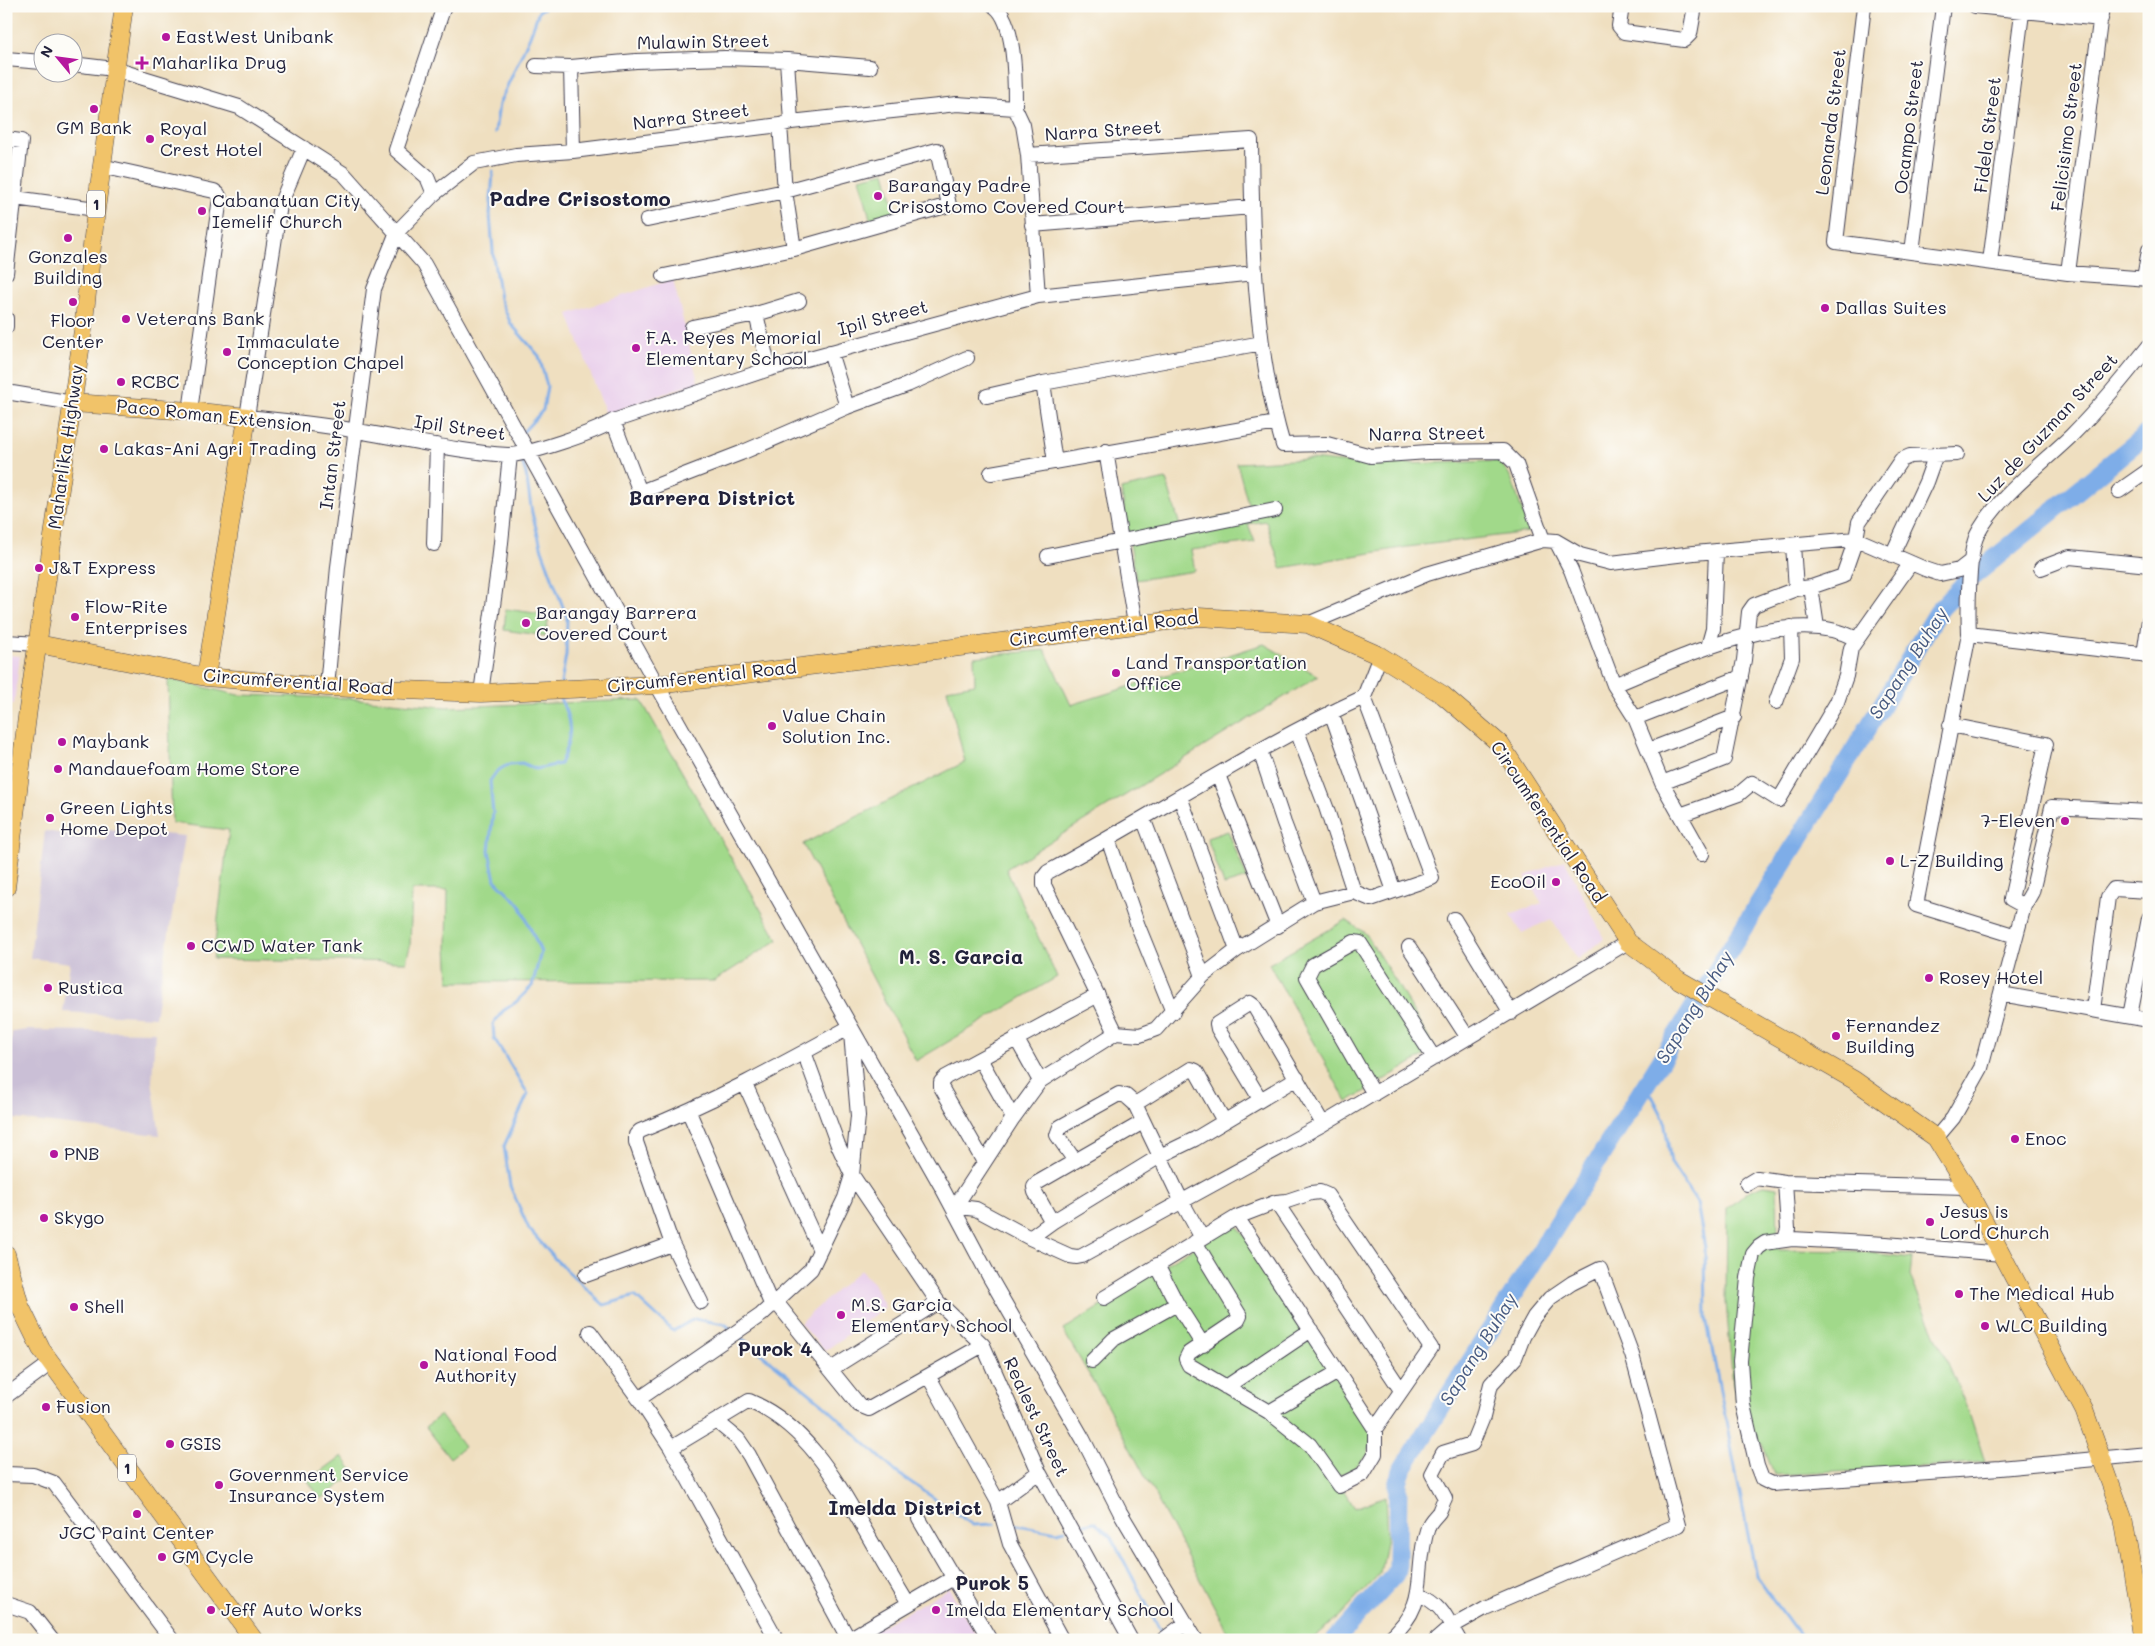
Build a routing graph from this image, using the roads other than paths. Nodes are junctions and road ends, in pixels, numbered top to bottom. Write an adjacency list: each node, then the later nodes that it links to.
1 (124, 6): 18 (main road, Maharlika Highway / 1)
2 (444, 6): 27 (street)
3 (994, 6): 19 (street)
4 (1622, 6): 5 (street)
5 (1695, 6)
6 (1864, 6): 36 (street, Leonarda Street)
7 (1943, 6): 36 (street, Ocampo Street)
8 (1975, 6): 9 (street)
9 (2022, 12): 10 (street); 38 (street, Fidela Street)
10 (2101, 13): 41 (street, Felicisimo Street)
11 (6, 59): 13 (street)
12 (787, 60): 16 (street, Mulawin Street); 17 (street, Mulawin Street); 20 (street)
13 (32, 61)
14 (82, 65): 18 (street)
15 (536, 66): 16 (street, Mulawin Street)
16 (571, 67): 23 (street)
17 (870, 67)
18 (114, 69): 22 (street); 25 (main road, Maharlika Highway / 1)
19 (1015, 108): 20 (street, Narra Street); 24 (street, Narra Street)
20 (785, 123): 23 (street, Narra Street); 26 (street)
21 (6, 139): 28 (street)
22 (304, 148): 33 (street); 61 (street)
23 (572, 151): 27 (street, Narra Street)
24 (1028, 155): 29 (street, Narra Street); 32 (street)
25 (101, 166): 30 (main road, Maharlika Highway / 1); 60 (street)
26 (785, 191): 31 (street); 34 (street); 34 (street)
27 (434, 194): 33 (street, Narra Street)
28 (11, 198): 30 (street); 37 (street)
29 (1252, 207): 32 (street); 40 (street, Narra Street)
30 (96, 209): 58 (main road, Maharlika Highway / 1)
31 (646, 220)
32 (1032, 225): 44 (street)
33 (397, 232): 64 (street, Intan Street); 66 (street)
34 (794, 249): 42 (street)
35 (2149, 250): 43 (street)
36 (1912, 252): 38 (street)
37 (7, 255): 39 (street)
38 (1990, 262): 41 (street)
39 (6, 273)
40 (1254, 273): 44 (street, Ipil Street); 50 (street, Narra Street)
41 (2068, 273): 43 (street)
42 (664, 276)
43 (2146, 278)
44 (1038, 296): 52 (street, Ipil Street)
45 (799, 301): 46 (street)
46 (756, 314): 49 (street); 54 (street)
47 (6, 318): 48 (street)
48 (6, 327)
49 (692, 327)
50 (1262, 343): 55 (street); 63 (street, Narra Street)
51 (2149, 346): 85 (street, Luz de Guzman Street)
52 (830, 352): 54 (street, Ipil Street); 59 (street)
53 (966, 358): 59 (street)
54 (769, 369): 62 (street, Ipil Street)
55 (1043, 383): 57 (street); 71 (street)
56 (6, 392): 58 (street)
57 (987, 396)
58 (73, 403): 60 (main road, Paco Roman Extension); 99 (main road, Maharlika Highway / 1)
59 (847, 407): 62 (street)
60 (190, 411): 61 (main road, Paco Roman Extension)
61 (247, 417): 64 (street, Paco Roman Extension); 104 (main road)
62 (613, 422): 66 (street, Ipil Street)
63 (1277, 423): 67 (street); 77 (street, Narra Street)
64 (355, 430): 65 (street, Ipil Street); 107 (street, Intan Street)
65 (437, 446): 70 (street, Ipil Street); 79 (street)
66 (530, 451): 70 (street, Ipil Street); 105 (street)
67 (1106, 451): 71 (street); 78 (street)
68 (1936, 454): 69 (street); 76 (street); 82 (street)
69 (1957, 454)
70 (510, 455): 108 (street)
71 (1054, 462): 73 (street)
72 (2149, 470): 74 (street)
73 (991, 473)
74 (2119, 491)
75 (1275, 510): 78 (street)
76 (1856, 539): 80 (street); 82 (street); 88 (street)
77 (1550, 540): 81 (street); 92 (street); 106 (street)
78 (1121, 541): 83 (street); 91 (street)
79 (434, 544)
80 (1793, 545): 81 (street); 89 (street)
81 (1716, 551): 100 (street)
82 (1892, 555): 84 (street)
83 (1048, 556)
84 (1911, 563): 85 (street); 97 (street)
85 (1972, 564): 95 (street)
86 (2149, 565): 87 (street)
87 (2042, 568)
88 (1811, 587): 89 (street); 94 (street)
89 (1796, 589): 96 (street)
90 (2149, 620): 101 (street)
91 (1135, 624): 92 (main road, Circumferential Road); 105 (main road, Circumferential Road)
92 (1308, 624): 102 (main road, Circumferential Road)
93 (1791, 627): 94 (street); 96 (street); 110 (street)
94 (1817, 627): 97 (street)
95 (1969, 634): 101 (street); 114 (street)
96 (1746, 637): 100 (street); 103 (street)
97 (1856, 640): 123 (street)
98 (6, 642): 99 (street)
99 (38, 644): 104 (main road, Circumferential Road); 121 (main road, Maharlika Highway / 1)
100 (1708, 647): 106 (street)
101 (2146, 655)
102 (1380, 656): 109 (street); 137 (main road, Circumferential Road)
103 (1741, 676): 112 (street); 113 (street)
104 (206, 677): 107 (main road, Circumferential Road)
105 (658, 685): 108 (main road, Circumferential Road); 148 (street)
106 (1614, 685): 113 (street)
107 (327, 687): 108 (main road, Circumferential Road)
108 (481, 693)
109 (1364, 697): 111 (street); 128 (street)
110 (1776, 702)
111 (1331, 712): 115 (street); 128 (street)
112 (1734, 717): 116 (street); 119 (street)
113 (1635, 718): 116 (street)
114 (1950, 725): 132 (street); 136 (street)
115 (1297, 731): 117 (street); 130 (street)
116 (1649, 750): 119 (street)
117 (1260, 751): 118 (street); 131 (street)
118 (1218, 774): 120 (street); 135 (street)
119 (1662, 783): 123 (street)
120 (1180, 797): 124 (street); 139 (street)
121 (12, 799): 127 (main road, Maharlika Highway / 1)
122 (2149, 812): 132 (street)
123 (1680, 815): 126 (street)
124 (1143, 818): 125 (street); 140 (street)
125 (1108, 839): 142 (street); 144 (street)
126 (1702, 854)
127 (6, 888)
128 (1394, 891): 130 (street)
129 (2149, 891): 143 (street)
130 (1354, 892): 131 (street)
131 (1314, 902): 135 (street)
132 (2024, 906): 136 (street)
133 (2149, 918): 146 (street)
134 (1454, 919): 145 (street)
135 (1278, 926): 139 (street)
136 (2016, 936): 141 (street)
137 (1628, 942): 145 (street); 166 (main road, Circumferential Road)
138 (1409, 947): 151 (street)
139 (1237, 950): 140 (street)
140 (1203, 976): 144 (street)
141 (2001, 994): 143 (street); 166 (street)
142 (1098, 996): 149 (street); 150 (street)
143 (2093, 1010): 146 (street)
144 (1173, 1012): 149 (street)
145 (1511, 1012): 151 (street)
146 (2130, 1016): 147 (street)
147 (2149, 1020)
148 (850, 1027): 152 (street); 170 (street); 176 (street)
149 (1116, 1032): 156 (street)
150 (1016, 1038): 154 (street); 156 (street)
151 (1468, 1038): 153 (street)
152 (804, 1052): 157 (street); 170 (street, Realest Street)
153 (1434, 1058): 158 (street); 158 (street)
154 (980, 1059): 162 (street); 169 (street)
155 (1297, 1078): 159 (street); 159 (street); 165 (street)
156 (1040, 1081): 162 (street)
157 (745, 1084): 161 (street); 183 (street)
158 (1374, 1094): 165 (street)
159 (1260, 1098): 163 (street)
160 (1135, 1104): 163 (street); 164 (street); 168 (street)
161 (688, 1112): 182 (street); 192 (street)
162 (1013, 1118): 169 (street)
163 (1224, 1121): 167 (street)
164 (1142, 1122): 167 (street); 168 (street)
165 (1324, 1124): 174 (street)
166 (1936, 1138): 173 (main road, Circumferential Road)
167 (1160, 1156): 174 (street); 178 (street)
168 (1075, 1161): 178 (street)
169 (984, 1162): 176 (street)
170 (852, 1175): 183 (street); 191 (street, Realest Street)
171 (1786, 1182): 172 (street); 173 (street); 180 (street)
172 (1747, 1184)
173 (1966, 1187): 185 (main road, Circumferential Road)
174 (1181, 1200): 179 (street); 181 (street)
175 (1276, 1202): 177 (street); 204 (street); 204 (street)
176 (954, 1206): 179 (street); 221 (street)
177 (1237, 1217): 181 (street); 194 (street)
178 (1052, 1222): 179 (street)
179 (1030, 1238)
180 (1785, 1239): 185 (street); 212 (street)
181 (1199, 1240): 186 (street); 196 (street)
182 (672, 1244): 187 (street); 190 (street)
183 (820, 1250): 192 (street)
184 (6, 1254): 188 (main road, 1)
185 (2002, 1254): 212 (main road, Circumferential Road)
186 (1157, 1265): 189 (street); 193 (street)
187 (586, 1275)
188 (11, 1284): 199 (main road, 1)
189 (1104, 1298)
190 (700, 1302)
191 (938, 1302): 197 (street, Realest Street); 200 (street)
192 (774, 1304): 200 (street); 206 (street)
193 (1177, 1304): 196 (street); 198 (street)
194 (1311, 1330): 201 (street); 203 (street)
195 (590, 1332): 206 (street)
196 (1203, 1344): 203 (street)
197 (983, 1345): 202 (street); 213 (street, Realest Street)
198 (1092, 1361)
199 (51, 1363): 205 (street); 226 (main road, 1)
200 (830, 1369): 202 (street)
201 (1338, 1372): 207 (street); 209 (street)
202 (929, 1377): 215 (street)
203 (1226, 1387): 207 (street)
204 (1401, 1390): 209 (street)
205 (6, 1396)
206 (639, 1399): 210 (street)
207 (1270, 1412): 209 (street)
208 (716, 1421): 210 (street); 220 (street); 228 (street)
209 (1376, 1428)
210 (670, 1448): 227 (street)
211 (2149, 1454): 212 (street)
212 (2102, 1459): 236 (main road, Circumferential Road)
213 (1039, 1472): 215 (street); 231 (street, Realest Street)
214 (6, 1474): 225 (street)
215 (998, 1502): 230 (street)
216 (919, 1519): 217 (street)
217 (955, 1578): 220 (street); 229 (street)
218 (1419, 1594): 222 (street); 222 (street); 233 (street)
219 (6, 1604): 224 (street)
220 (908, 1604): 228 (street)
221 (1186, 1623): 223 (street); 232 (street)
222 (1452, 1627): 234 (street); 235 (street)
223 (1166, 1637)
224 (52, 1640)
225 (172, 1640)
226 (254, 1640)
227 (777, 1640)
228 (849, 1640)
229 (990, 1640)
230 (1062, 1640)
231 (1131, 1640)
232 (1196, 1640)
233 (1388, 1640)
234 (1436, 1640)
235 (1459, 1640)
236 (2144, 1640)

